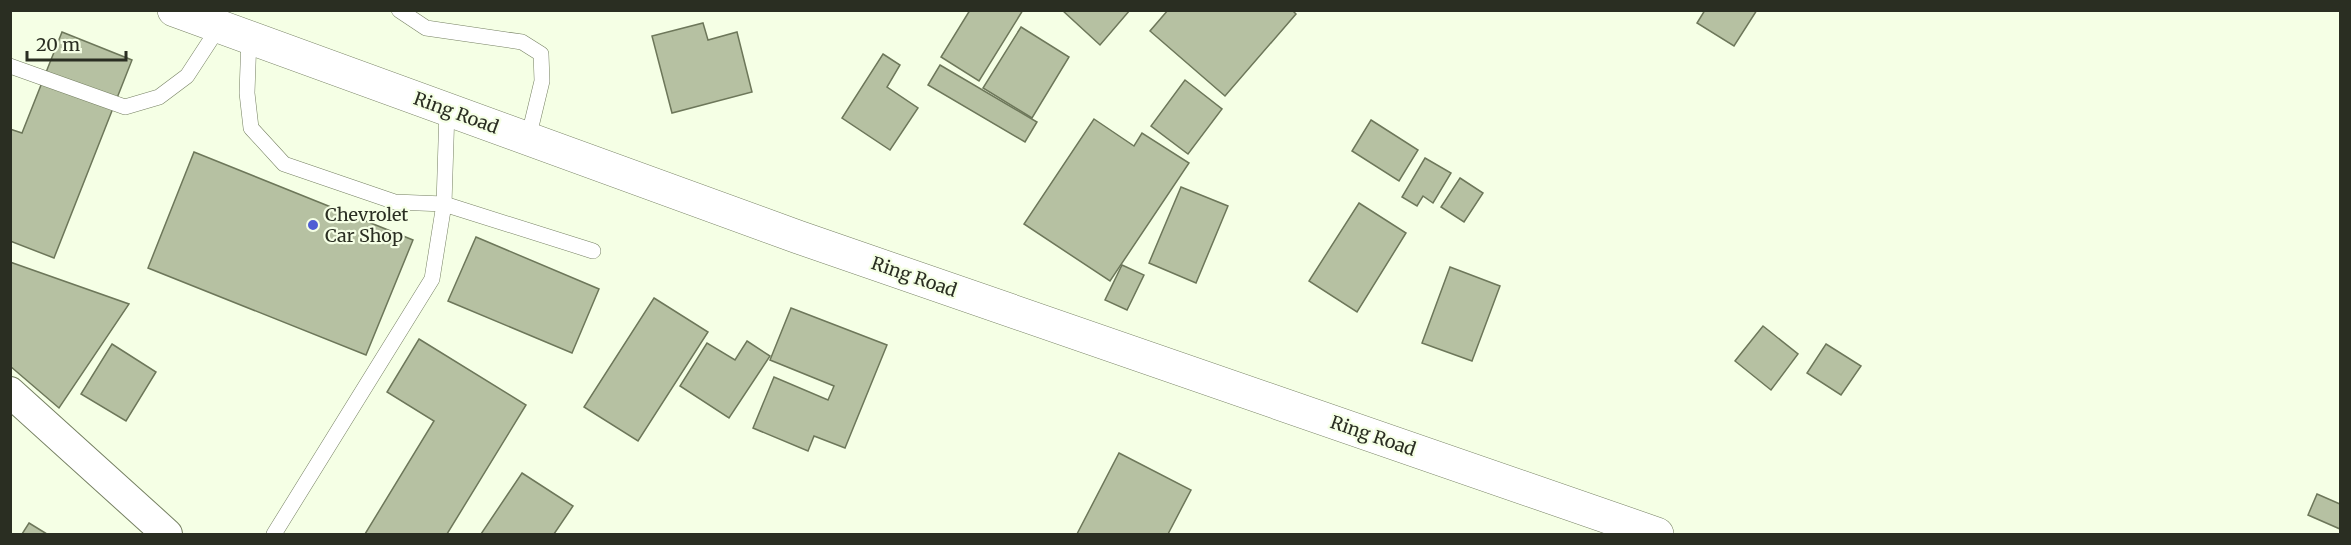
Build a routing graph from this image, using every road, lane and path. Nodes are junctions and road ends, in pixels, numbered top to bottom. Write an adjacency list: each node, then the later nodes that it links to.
1 (174, 10): 3 (main road, Ring Road)
2 (399, 10): 6 (lane)
3 (234, 32): 4 (lane); 5 (main road, Ring Road); 7 (lane)
4 (10, 66)
5 (447, 110): 6 (main road, Ring Road); 7 (lane)
6 (528, 139): 12 (main road, Ring Road)
7 (444, 204): 8 (lane); 11 (lane)
8 (593, 251)
9 (10, 392): 10 (street)
10 (167, 534)
11 (274, 534)
12 (1657, 534)

